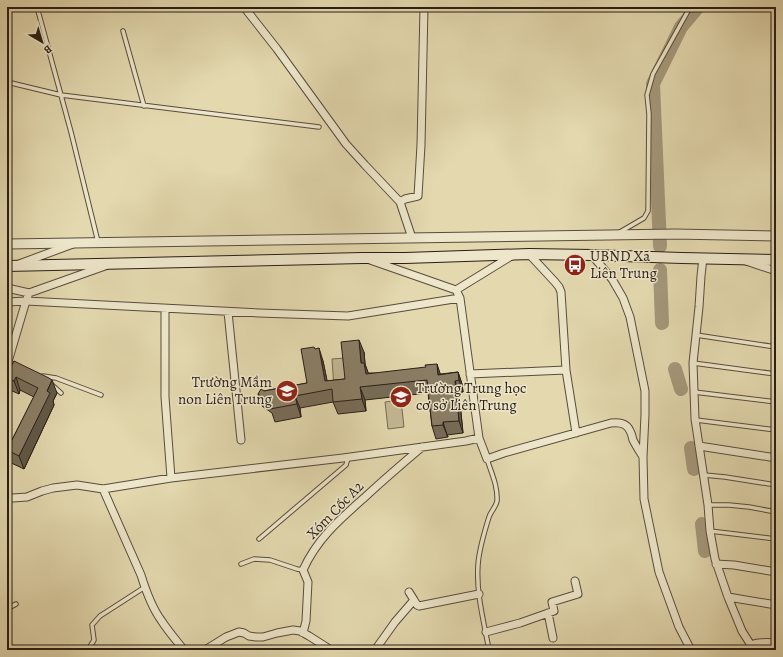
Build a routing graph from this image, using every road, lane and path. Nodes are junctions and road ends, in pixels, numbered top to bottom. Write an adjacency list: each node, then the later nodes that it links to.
1 (37, 7): 7 (lane)
2 (244, 7): 10 (street)
3 (424, 7): 10 (street)
4 (691, 7): 11 (lane)
5 (123, 31): 8 (lane)
6 (7, 82): 7 (lane)
7 (60, 95): 8 (lane); 16 (lane)
8 (144, 106): 9 (lane)
9 (319, 127)
10 (400, 202): 13 (street)
11 (615, 235): 12 (street); 13 (street)
12 (776, 236)
13 (412, 238): 16 (street)
14 (8, 242): 15 (street)
15 (77, 243): 16 (street); 25 (street)
16 (98, 243)
17 (529, 254): 18 (main road); 19 (main road); 39 (street)
18 (514, 255): 20 (main road); 28 (street)
19 (592, 255): 21 (main road); 53 (street)
20 (362, 258): 24 (main road); 28 (street)
21 (703, 258): 22 (main road); 35 (street)
22 (739, 259): 23 (main road); 26 (street)
23 (776, 260)
24 (111, 264): 25 (main road); 29 (street)
25 (10, 266)
26 (776, 271)
27 (7, 288): 29 (street)
28 (456, 290): 30 (street)
29 (29, 293): 31 (street)
30 (460, 298): 34 (street); 40 (street)
31 (26, 301): 32 (street); 33 (street); 38 (street)
32 (7, 302)
33 (165, 309): 34 (street); 58 (street)
34 (228, 312): 50 (street)
35 (696, 335): 36 (lane); 37 (street)
36 (776, 347)
37 (693, 363): 41 (lane); 42 (street)
38 (9, 366)
39 (566, 370): 40 (street); 48 (street)
40 (470, 374): 49 (street)
41 (776, 374)
42 (693, 392): 45 (lane); 46 (street)
43 (61, 393): 44 (lane)
44 (101, 394)
45 (776, 402)
46 (694, 420): 47 (lane); 51 (street)
47 (776, 430)
48 (576, 433): 53 (street); 56 (street)
49 (479, 438): 52 (street); 56 (street)
50 (242, 440)
51 (699, 446): 55 (street); 57 (street)
52 (422, 447): 54 (street); 69 (street, Xóm Cốc A2)
53 (643, 457): 92 (street)
54 (348, 458): 58 (street); 65 (lane)
55 (776, 458)
56 (487, 459): 74 (lane)
57 (703, 475): 59 (lane); 62 (street)
58 (171, 478): 60 (street)
59 (776, 485)
60 (103, 489): 61 (street); 72 (street)
61 (7, 497)
62 (708, 505): 63 (lane); 64 (street)
63 (776, 512)
64 (710, 531): 66 (lane); 68 (street)
65 (259, 539)
66 (776, 539)
67 (241, 564): 69 (lane)
68 (716, 564): 70 (street); 75 (street)
69 (303, 570): 82 (street)
70 (776, 572)
71 (575, 581): 80 (street)
72 (145, 586): 86 (lane); 87 (street)
73 (409, 592): 76 (street)
74 (479, 594): 76 (street); 81 (lane)
75 (728, 597): 78 (street); 85 (street)
76 (414, 600): 90 (street)
77 (16, 604): 79 (lane)
78 (776, 604)
79 (7, 609)
80 (548, 613): 81 (street); 83 (street)
81 (486, 632): 91 (lane)
82 (303, 633): 88 (street); 89 (street)
83 (553, 638)
84 (776, 643): 85 (street)
85 (752, 648)
86 (88, 650)
87 (184, 650)
88 (204, 650)
89 (331, 650)
90 (375, 650)
91 (489, 650)
92 (691, 650)

